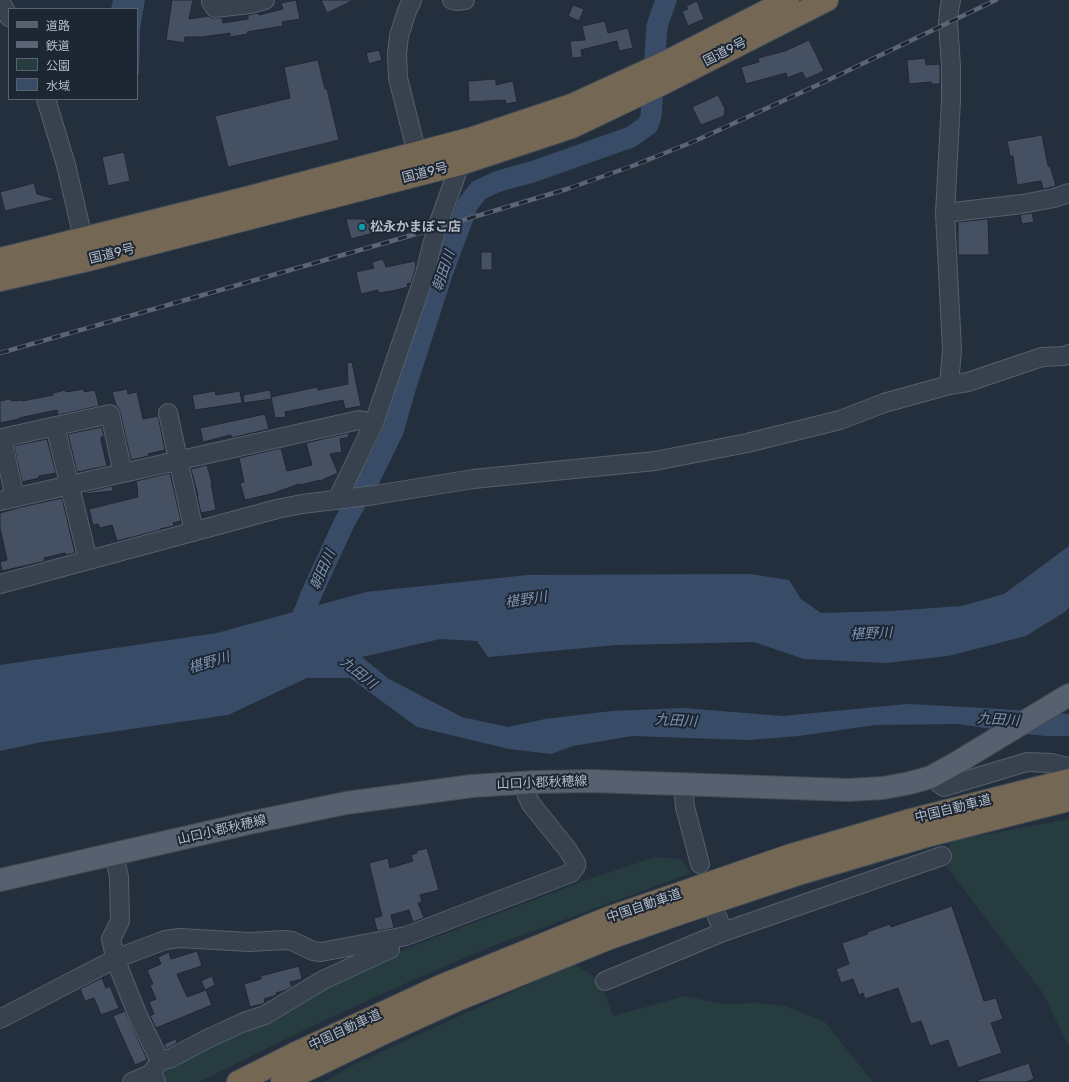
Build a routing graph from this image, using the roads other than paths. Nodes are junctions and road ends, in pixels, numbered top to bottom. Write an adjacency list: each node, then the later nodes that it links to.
1 (211, 0): 2 (street)
2 (265, 0)
3 (412, 0): 13 (street)
4 (452, 0): 5 (street)
5 (465, 0)
6 (788, 0): 11 (highway, 国道9号)
7 (827, 0): 11 (highway, 国道9号)
8 (951, 0): 17 (street)
9 (0, 1): 10 (street)
10 (8, 15)
11 (641, 84): 13 (highway, 国道9号); 14 (highway, 国道9号)
12 (46, 100): 18 (street)
13 (416, 153): 15 (street); 18 (highway, 国道9号)
14 (460, 164): 15 (highway, 国道9号); 25 (street)
15 (422, 174): 20 (highway, 国道9号)
16 (1069, 193): 17 (street)
17 (945, 213): 23 (street)
18 (83, 239): 19 (highway, 国道9号); 20 (street)
19 (0, 260)
20 (88, 260): 21 (highway, 国道9号)
21 (0, 280)
22 (1069, 354): 23 (street)
23 (950, 385): 31 (street)
24 (168, 412): 27 (street)
25 (374, 423): 27 (street); 31 (street)
26 (55, 426): 28 (street); 29 (street); 30 (street)
27 (178, 460): 28 (street); 32 (street)
28 (123, 473): 29 (street)
29 (69, 484): 30 (street); 33 (street)
30 (8, 499)
31 (341, 499): 32 (street)
32 (194, 532): 33 (street)
33 (88, 560): 34 (street)
34 (0, 584)
35 (1069, 695): 37 (main road, 山口小郡秋穂線)
36 (1068, 774): 37 (street); 51 (highway, 中国自動車道)
37 (931, 776): 39 (main road, 山口小郡秋穂線)
38 (526, 782): 39 (main road, 山口小郡秋穂線); 41 (main road, 山口小郡秋穂線); 45 (street)
39 (683, 784): 43 (street)
40 (1069, 800): 52 (highway, 中国自動車道)
41 (114, 854): 44 (main road, 山口小郡秋穂線); 46 (street)
42 (942, 856): 47 (street)
43 (700, 864)
44 (0, 880)
45 (389, 939): 46 (street); 49 (street)
46 (115, 959): 48 (street); 49 (street)
47 (605, 981)
48 (0, 1019)
49 (156, 1072): 50 (street)
50 (132, 1082)
51 (238, 1082)
52 (282, 1082)

